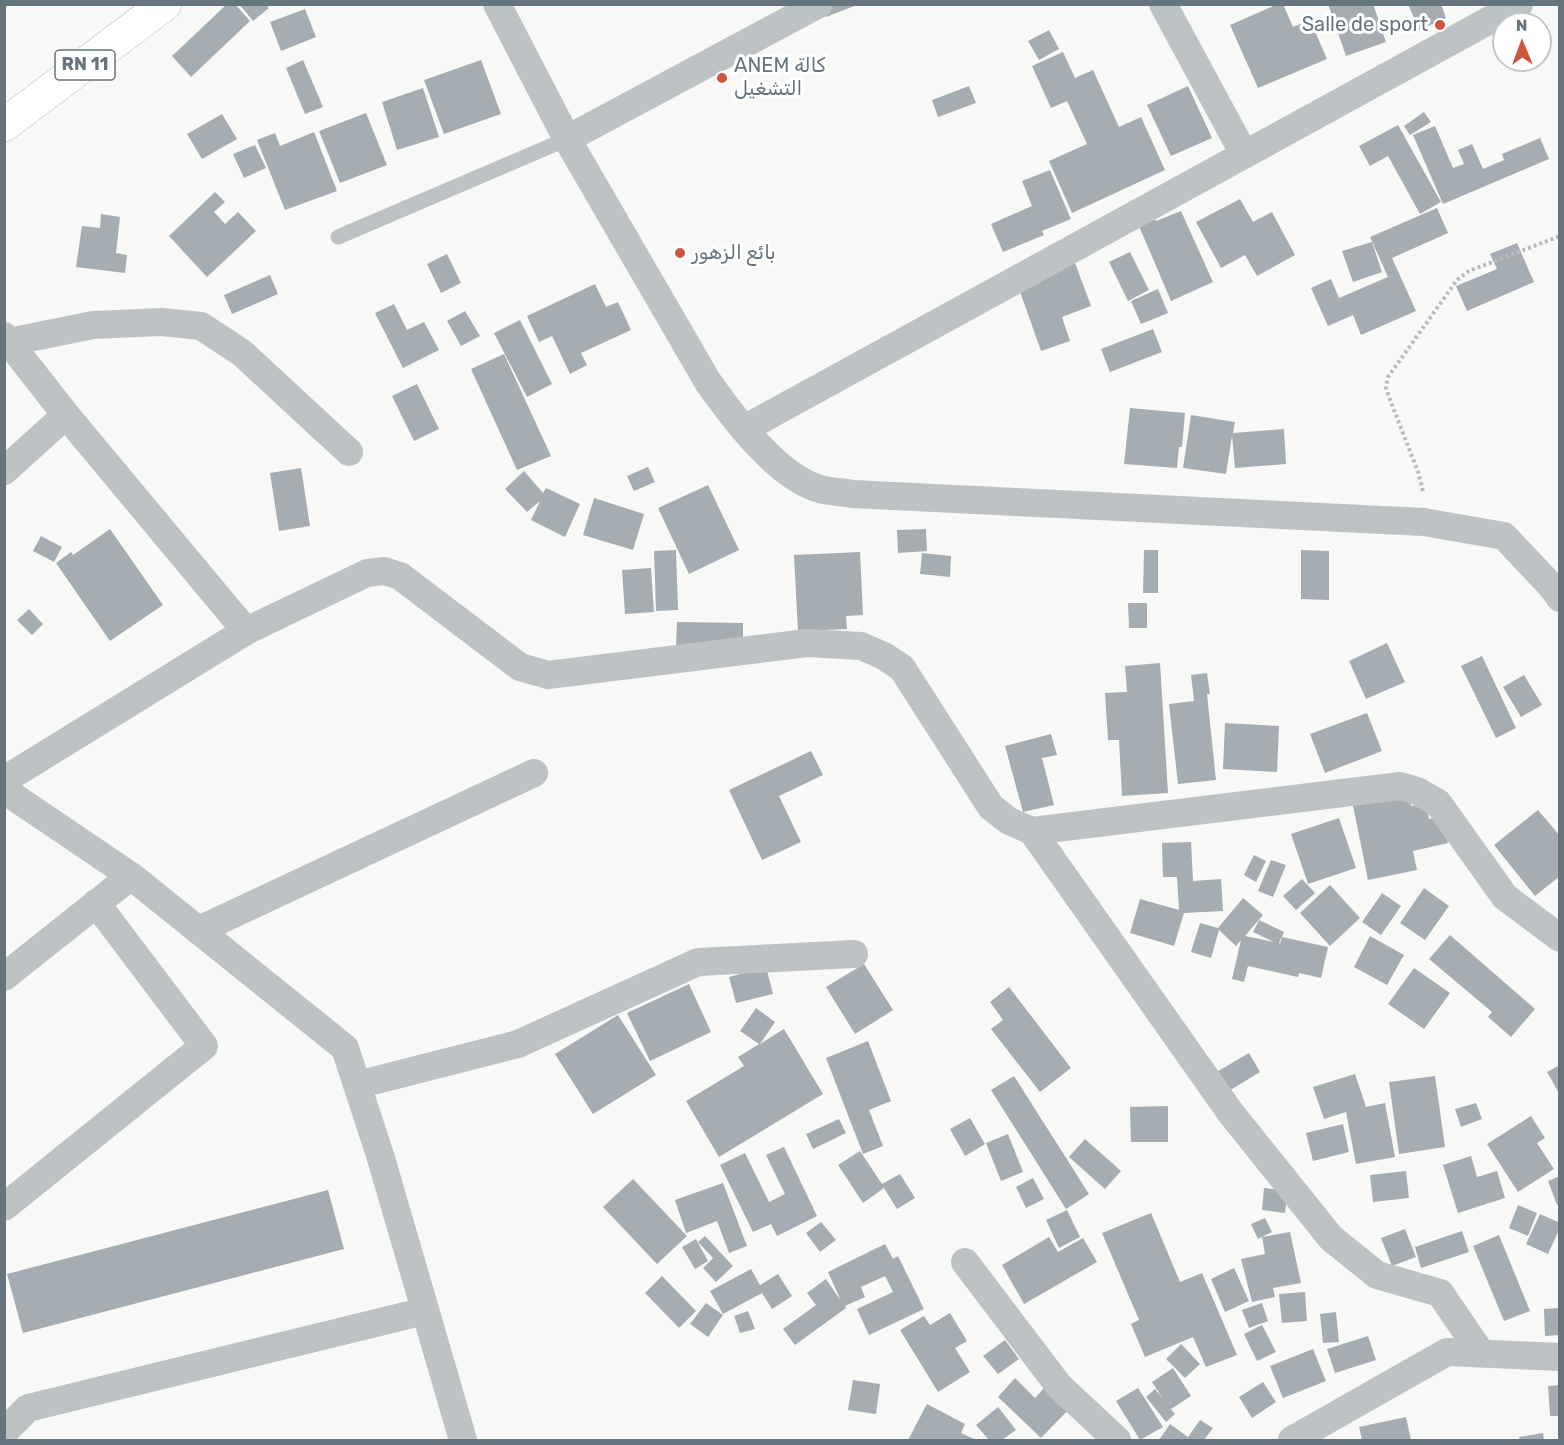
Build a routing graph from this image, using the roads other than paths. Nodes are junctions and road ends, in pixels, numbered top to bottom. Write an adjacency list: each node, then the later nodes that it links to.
1 (165, 4): 6 (main road, RN 11)
2 (497, 4): 7 (street)
3 (819, 4): 7 (street)
4 (1163, 4): 8 (street)
5 (1519, 4): 8 (street)
6 (4, 125)
7 (567, 139): 9 (lane); 12 (street)
8 (1245, 154): 12 (street)
9 (338, 237)
10 (7, 339): 11 (street); 13 (street)
11 (66, 415): 14 (street); 16 (street)
12 (744, 429): 15 (street)
13 (349, 452)
14 (4, 471)
15 (1558, 590)
16 (246, 631): 18 (street); 20 (street)
17 (534, 773): 23 (street)
18 (4, 780)
19 (4, 790): 21 (street)
20 (1032, 831): 24 (street); 31 (street)
21 (131, 876): 22 (street); 23 (street)
22 (96, 903): 26 (street); 28 (street)
23 (199, 930): 27 (street)
24 (1560, 938)
25 (854, 954): 27 (street)
26 (4, 976)
27 (357, 1084): 30 (street)
28 (4, 1207)
29 (965, 1262): 35 (street)
30 (425, 1311): 33 (street); 34 (street)
31 (1481, 1353): 32 (street); 36 (street)
32 (1560, 1357)
33 (4, 1432)
34 (463, 1440)
35 (1117, 1440)
36 (1292, 1440)

